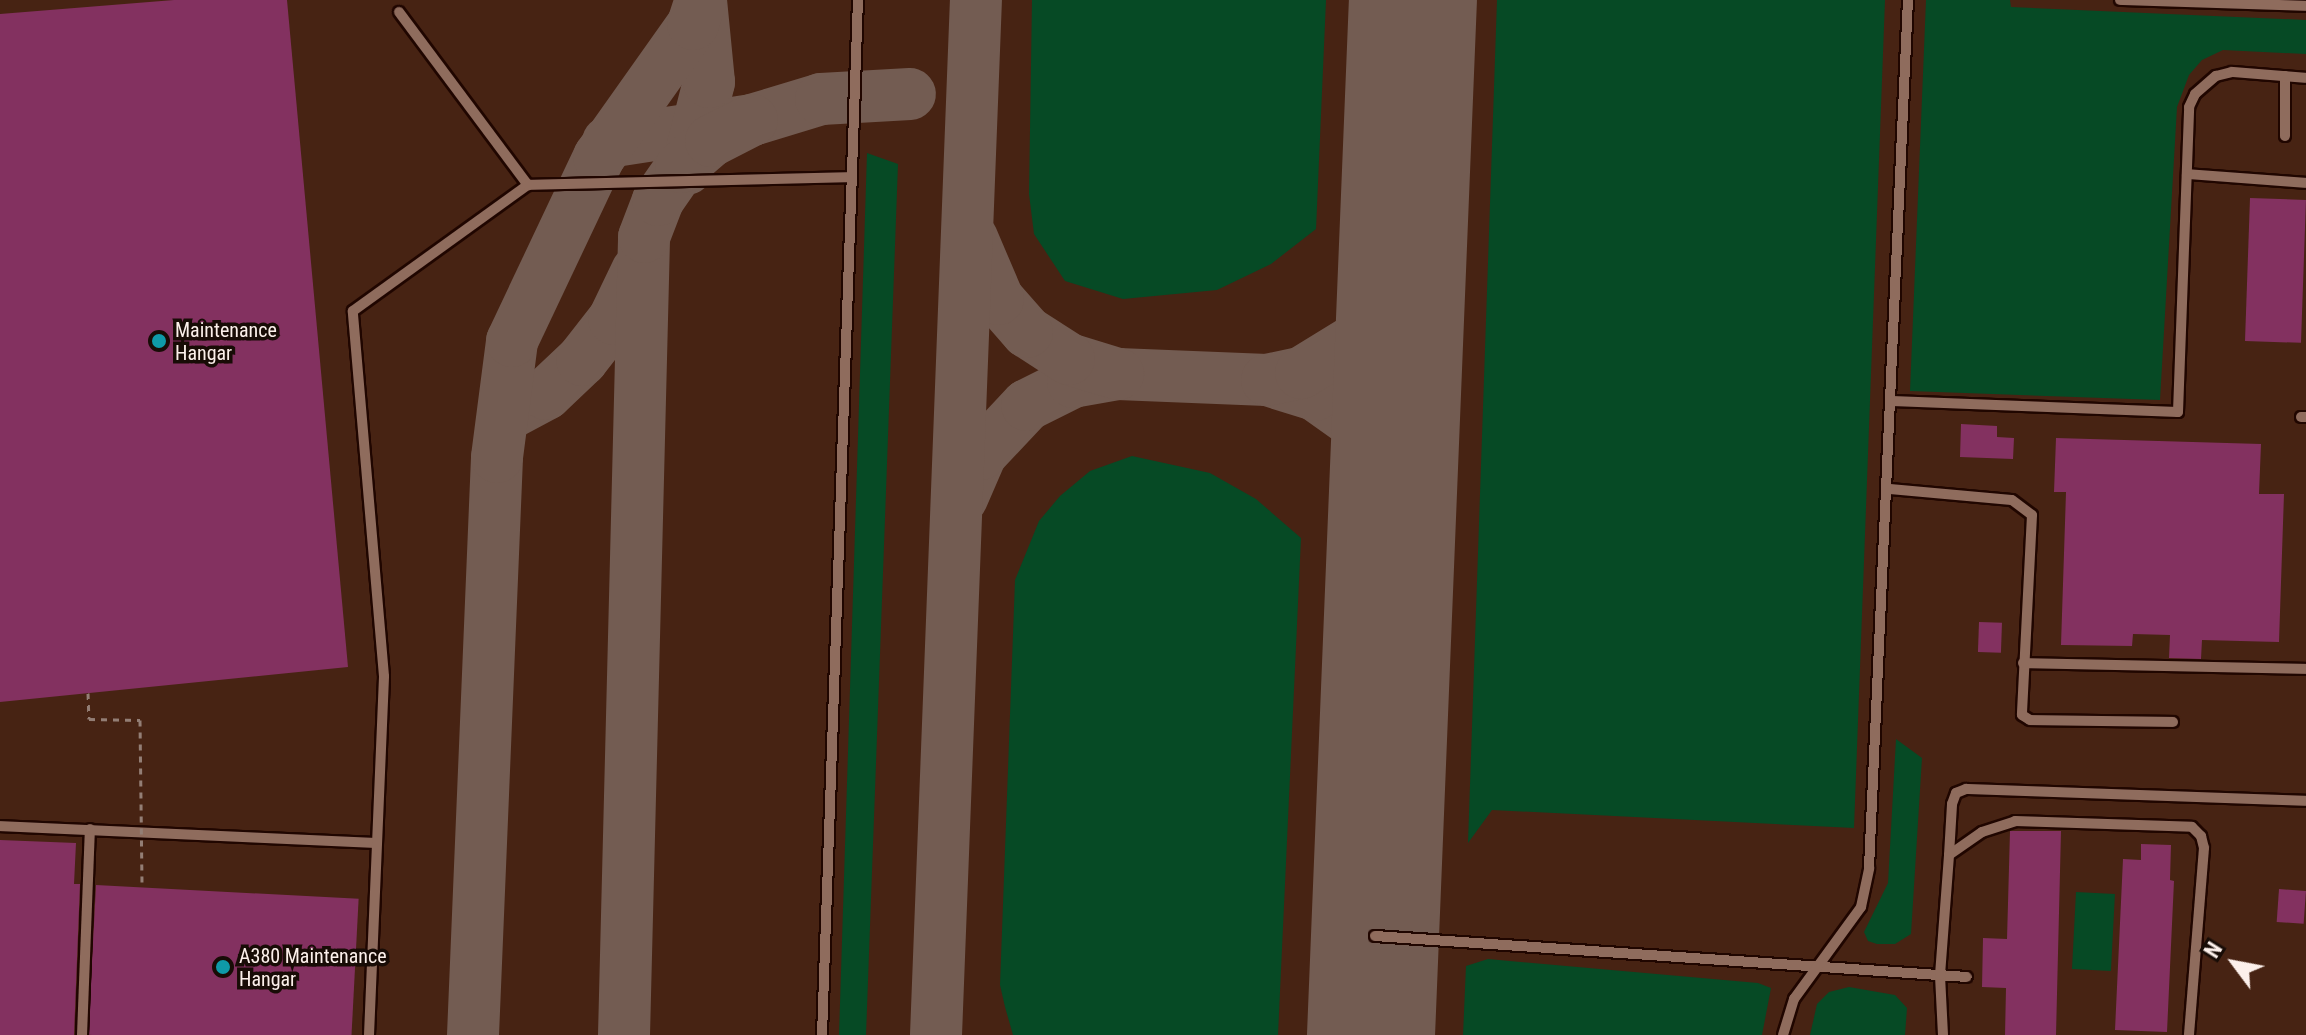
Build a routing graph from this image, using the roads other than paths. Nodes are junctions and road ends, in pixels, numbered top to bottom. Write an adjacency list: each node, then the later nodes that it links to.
1 (858, 0): 10 (lane)
2 (1908, 0): 13 (lane)
3 (2120, 0): 4 (lane)
4 (2306, 6)
5 (399, 12): 12 (lane)
6 (2285, 76): 7 (lane); 8 (lane); 9 (lane)
7 (2306, 78)
8 (2285, 136)
9 (2187, 174): 11 (lane); 13 (lane)
10 (851, 177): 12 (lane); 29 (lane)
11 (2306, 183)
12 (528, 185): 21 (lane)
13 (1892, 401): 14 (lane)
14 (1890, 489): 15 (lane); 24 (lane)
15 (2023, 663): 16 (lane); 17 (lane)
16 (2306, 669)
17 (2173, 722)
18 (2306, 801): 22 (lane)
19 (0, 826): 20 (lane)
20 (90, 829): 21 (lane); 27 (lane)
21 (377, 843): 28 (lane)
22 (1949, 855): 25 (lane); 32 (lane)
23 (1375, 936): 24 (lane)
24 (1817, 967): 25 (lane); 30 (lane)
25 (1940, 975): 26 (lane); 31 (lane)
26 (1967, 977)
27 (82, 1035)
28 (369, 1035)
29 (822, 1035)
30 (1783, 1035)
31 (1943, 1035)
32 (2189, 1035)

